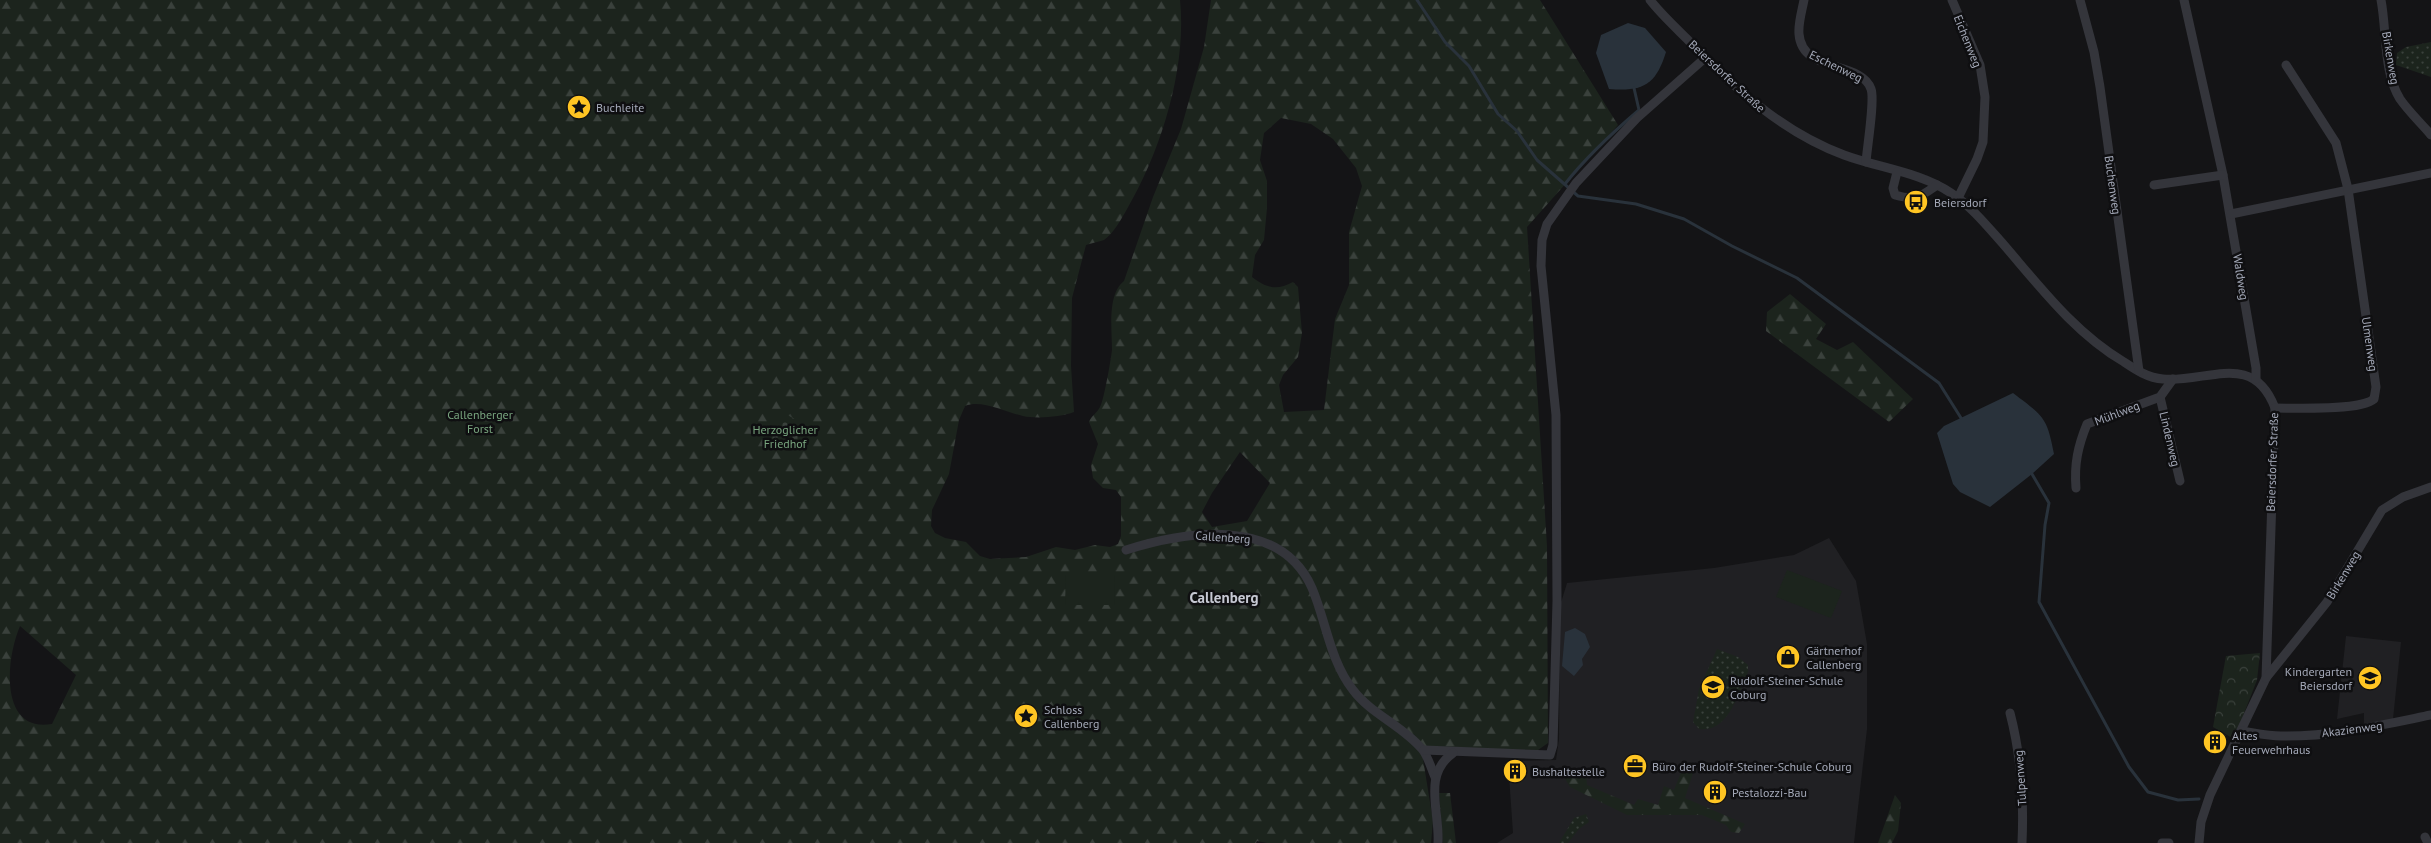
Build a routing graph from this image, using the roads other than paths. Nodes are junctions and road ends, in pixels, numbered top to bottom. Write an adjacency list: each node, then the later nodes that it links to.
1 (1804, 0): 10 (street, Eschenweg)
2 (1952, 0): 17 (street, Eichenweg)
3 (2080, 0): 19 (street, Buchenweg)
4 (2184, 0): 13 (street, Waldweg)
5 (2381, 0): 9 (street, Birkenweg)
6 (1653, 1): 7 (street, Beiersdorfer Straße)
7 (1704, 58): 10 (street, Beiersdorfer Straße); 33 (street)
8 (2286, 65): 16 (street, Ulmenweg)
9 (2431, 135)
10 (1866, 162): 11 (street, Beiersdorfer Straße)
11 (1897, 172): 14 (street, Beiersdorfer Straße); 14 (street)
12 (2431, 173): 16 (street)
13 (2223, 175): 15 (street); 18 (street, Waldweg)
14 (1937, 185): 17 (street, Beiersdorfer Straße)
15 (2154, 185)
16 (2348, 190): 18 (street); 23 (street, Ulmenweg)
17 (1958, 198): 19 (street, Beiersdorfer Straße)
18 (2231, 214): 21 (street, Waldweg)
19 (2139, 371): 20 (street, Beiersdorfer Straße)
20 (2173, 379): 21 (street, Beiersdorfer Straße); 22 (street)
21 (2256, 379): 23 (street, Beiersdorfer Straße)
22 (2160, 397): 24 (street, Lindenweg); 25 (street, Mühlweg)
23 (2275, 408): 28 (street, Beiersdorfer Straße)
24 (2180, 481)
25 (2076, 488)
26 (2431, 488): 28 (street, Birkenweg)
27 (1126, 550): 32 (street, Callenberg)
28 (2266, 678): 31 (street, Beiersdorfer Straße)
29 (2010, 713): 36 (street, Tulpenweg)
30 (2431, 715): 31 (street, Akazienweg)
31 (2242, 731): 39 (street, Beiersdorfer Straße)
32 (1424, 750): 33 (street); 34 (street)
33 (1453, 753): 34 (street)
34 (1435, 776): 35 (street)
35 (1438, 843)
36 (2022, 843)
37 (2162, 843): 38 (street)
38 (2169, 843)
39 (2199, 843)

